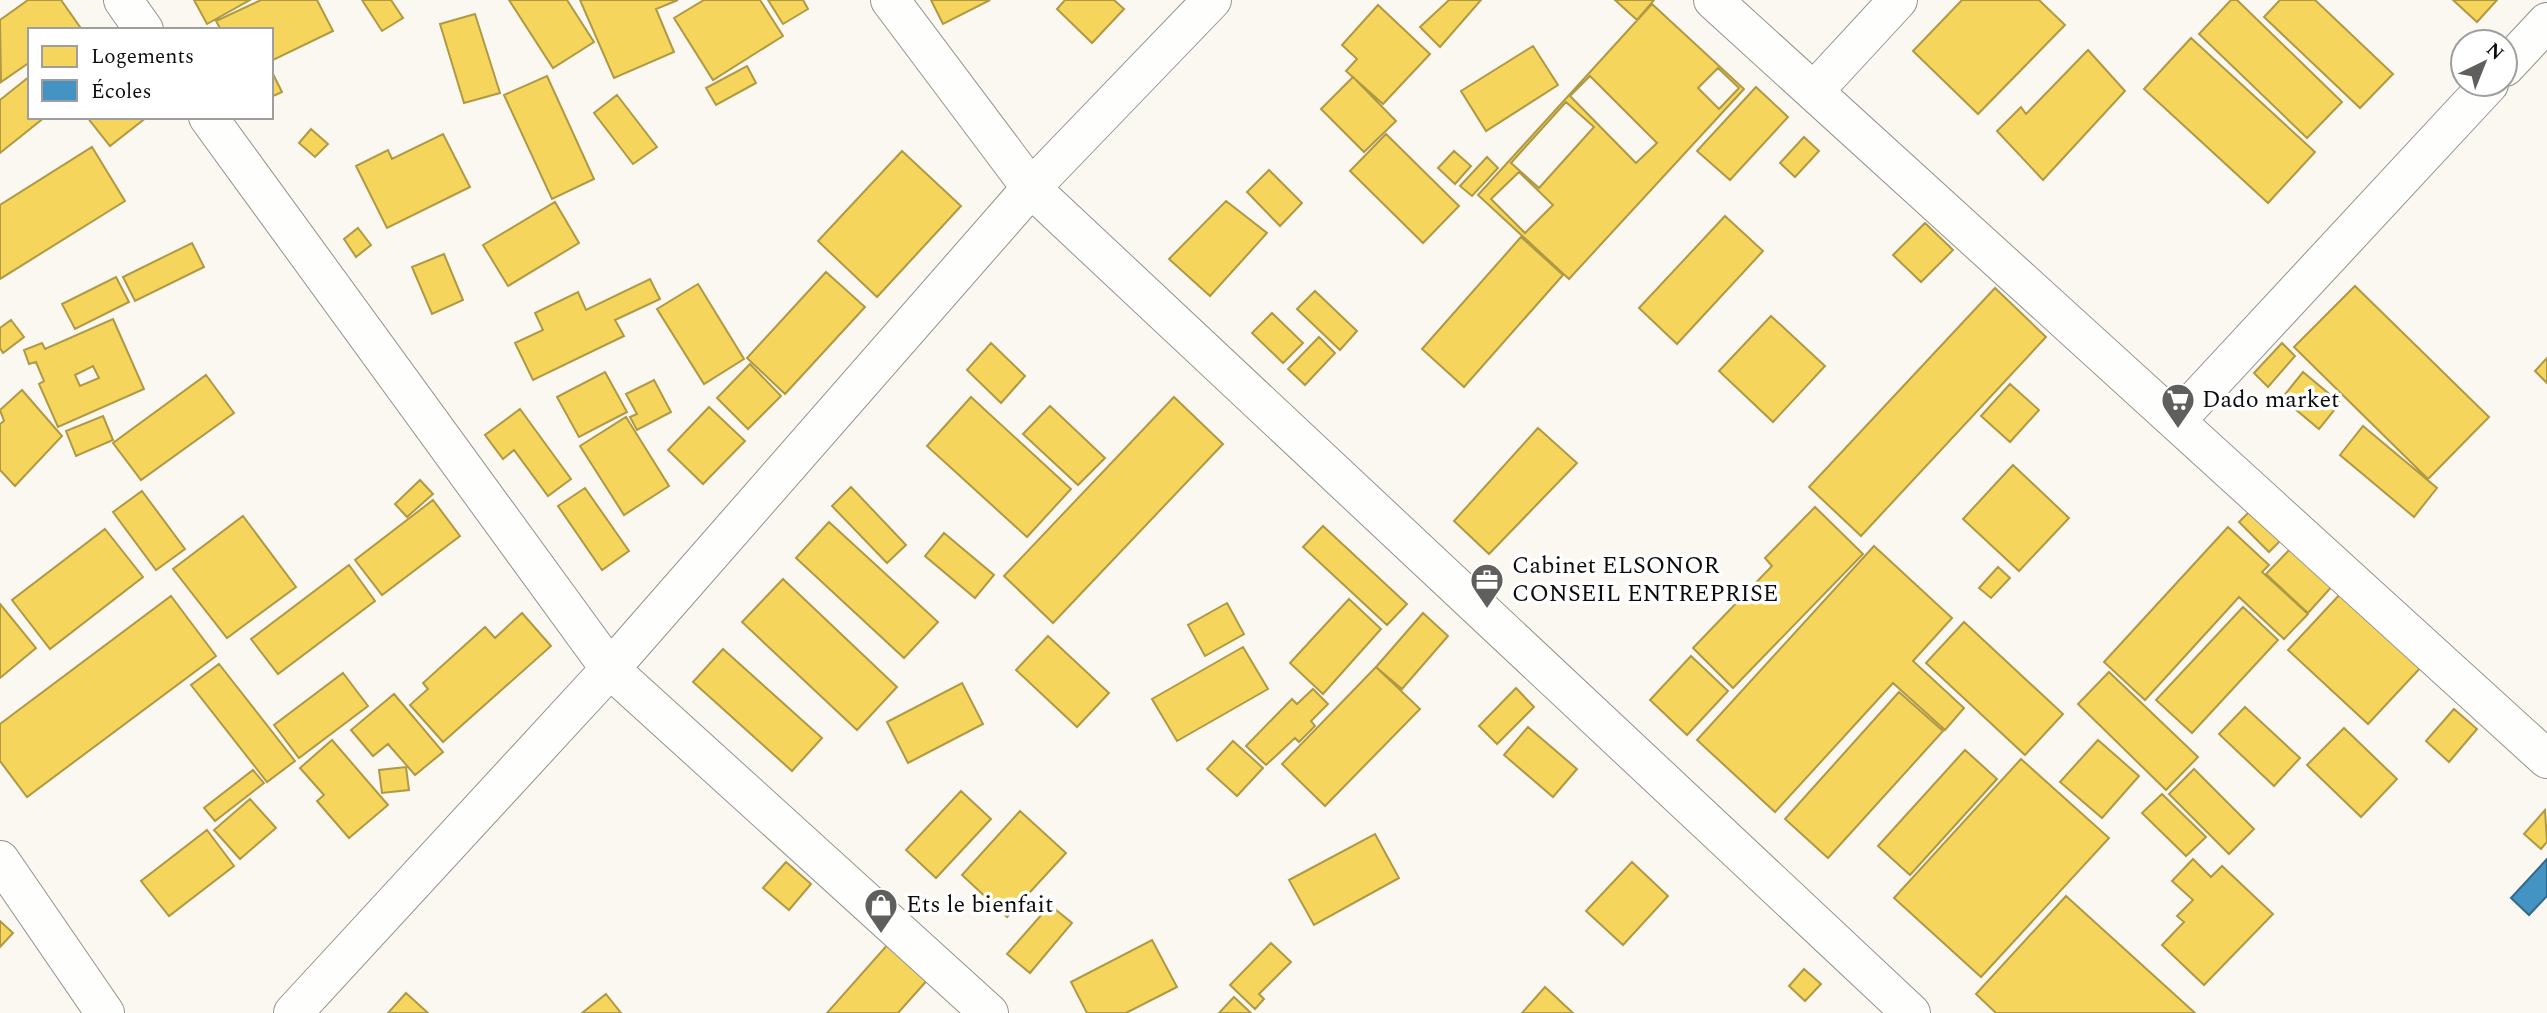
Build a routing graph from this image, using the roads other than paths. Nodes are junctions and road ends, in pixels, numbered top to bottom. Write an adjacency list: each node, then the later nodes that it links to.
1 (122, 0): 7 (street)
2 (890, 0): 12 (street)
3 (1212, 0): 12 (street)
4 (1713, 0): 9 (street)
5 (1898, 0): 9 (street)
6 (2547, 22): 8 (street)
7 (143, 28)
8 (2519, 52)
9 (1814, 91): 13 (street)
10 (2476, 98): 13 (street)
11 (209, 119): 14 (street)
12 (1031, 188): 14 (street); 20 (street)
13 (2176, 421): 15 (street)
14 (610, 669): 18 (street); 19 (street)
15 (2542, 744)
16 (0, 860): 17 (street)
17 (105, 1013)
18 (293, 1013)
19 (989, 1013)
20 (1911, 1013)

